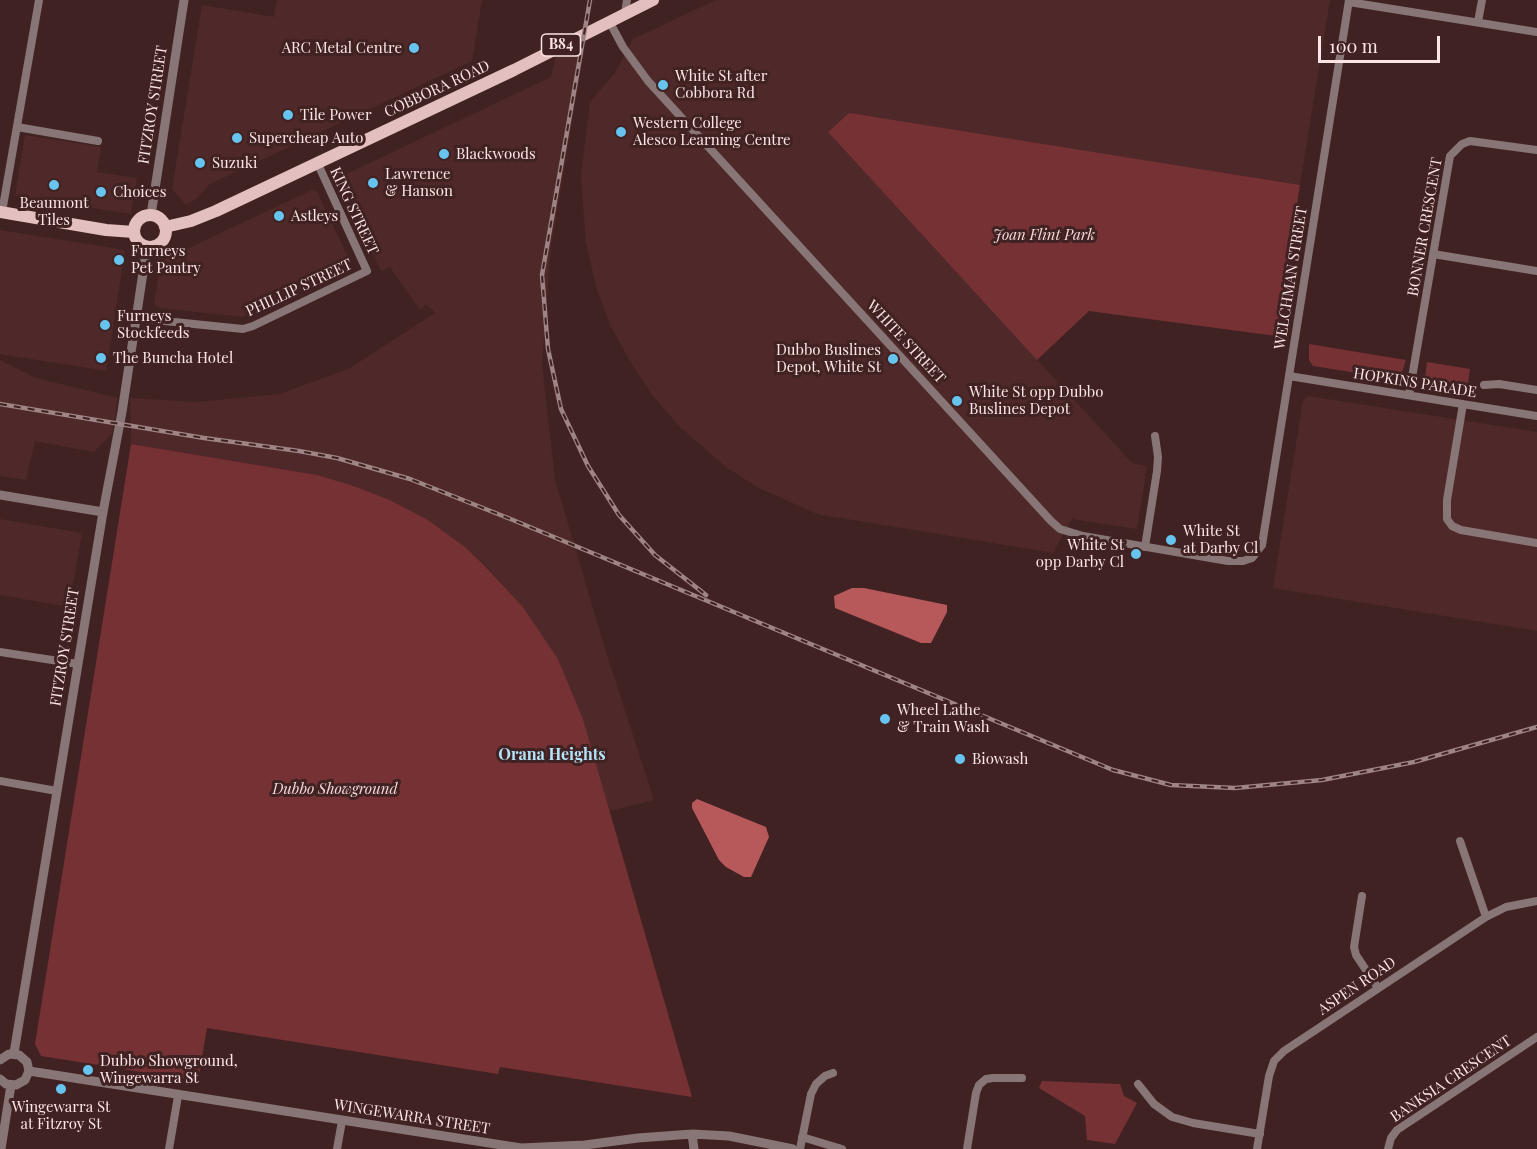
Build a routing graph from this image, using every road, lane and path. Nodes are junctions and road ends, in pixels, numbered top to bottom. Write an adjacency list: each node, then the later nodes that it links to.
1 (39, 0): 11 (street)
2 (184, 0): 16 (street, FITZROY STREET)
3 (627, 0): 7 (street)
4 (654, 0): 7 (main road, COBBORA ROAD / B84)
5 (1482, 0): 9 (street)
6 (1349, 1): 9 (street); 24 (street, WELCHMAN STREET)
7 (625, 13): 8 (main road, COBBORA ROAD / B84)
8 (609, 21): 14 (main road, COBBORA ROAD / B84); 34 (street, WHITE STREET)
9 (1478, 22): 10 (street)
10 (1537, 32)
11 (17, 127): 12 (street); 15 (street)
12 (98, 141)
13 (1537, 150): 20 (street, BONNER CRESCENT)
14 (317, 162): 17 (main road, COBBORA ROAD / B84); 21 (street, KING STREET)
15 (1, 212): 18 (main road)
16 (151, 215): 17 (main road); 18 (main road)
17 (165, 227): 19 (main road)
18 (134, 232): 19 (main road)
19 (147, 246): 23 (street, FITZROY STREET)
20 (1432, 254): 22 (street); 27 (street, BONNER CRESCENT)
21 (367, 271): 23 (street, PHILLIP STREET)
22 (1537, 271)
23 (135, 318): 32 (street, FITZROY STREET)
24 (1289, 376): 27 (street, HOPKINS PARADE); 35 (street, WELCHMAN STREET)
25 (1484, 385): 26 (street, HOPKINS PARADE)
26 (1537, 390)
27 (1409, 395): 28 (street, HOPKINS PARADE)
28 (1464, 404): 29 (street, HOPKINS PARADE); 33 (street)
29 (1537, 416)
30 (1155, 436): 34 (street)
31 (0, 495): 32 (street)
32 (103, 512): 37 (street, FITZROY STREET)
33 (1537, 543)
34 (1145, 547): 35 (street, WHITE STREET)
35 (1252, 558)
36 (0, 652): 37 (street)
37 (78, 664): 39 (street, FITZROY STREET)
38 (0, 782): 39 (street)
39 (57, 791): 46 (street, FITZROY STREET)
40 (1460, 841): 43 (street)
41 (1362, 896): 44 (street)
42 (1537, 901): 43 (street, ASPEN ROAD)
43 (1486, 917): 44 (street, ASPEN ROAD)
44 (1378, 988): 57 (street, ASPEN ROAD)
45 (1537, 1037): 70 (street, BANKSIA CRESCENT)
46 (14, 1053): 47 (street); 48 (street)
47 (0, 1060)
48 (29, 1071): 53 (street); 54 (street, WINGEWARRA STREET)
49 (832, 1073): 58 (street)
50 (1022, 1078): 68 (street)
51 (0, 1079): 53 (street)
52 (1138, 1084): 57 (street)
53 (11, 1085): 62 (street)
54 (178, 1096): 55 (street, WINGEWARRA STREET); 63 (street)
55 (342, 1121): 60 (street, WINGEWARRA STREET); 64 (street)
56 (692, 1134): 59 (street, WINGEWARRA STREET); 61 (street, WINGEWARRA STREET); 65 (street)
57 (1260, 1134): 69 (street, ASPEN ROAD)
58 (802, 1137): 66 (street); 67 (street)
59 (585, 1147): 60 (street, WINGEWARRA STREET)
60 (504, 1148)
61 (789, 1148)
62 (1, 1149)
63 (169, 1149)
64 (337, 1149)
65 (694, 1149)
66 (800, 1149)
67 (842, 1149)
68 (967, 1149)
69 (1257, 1149)
70 (1388, 1149)

